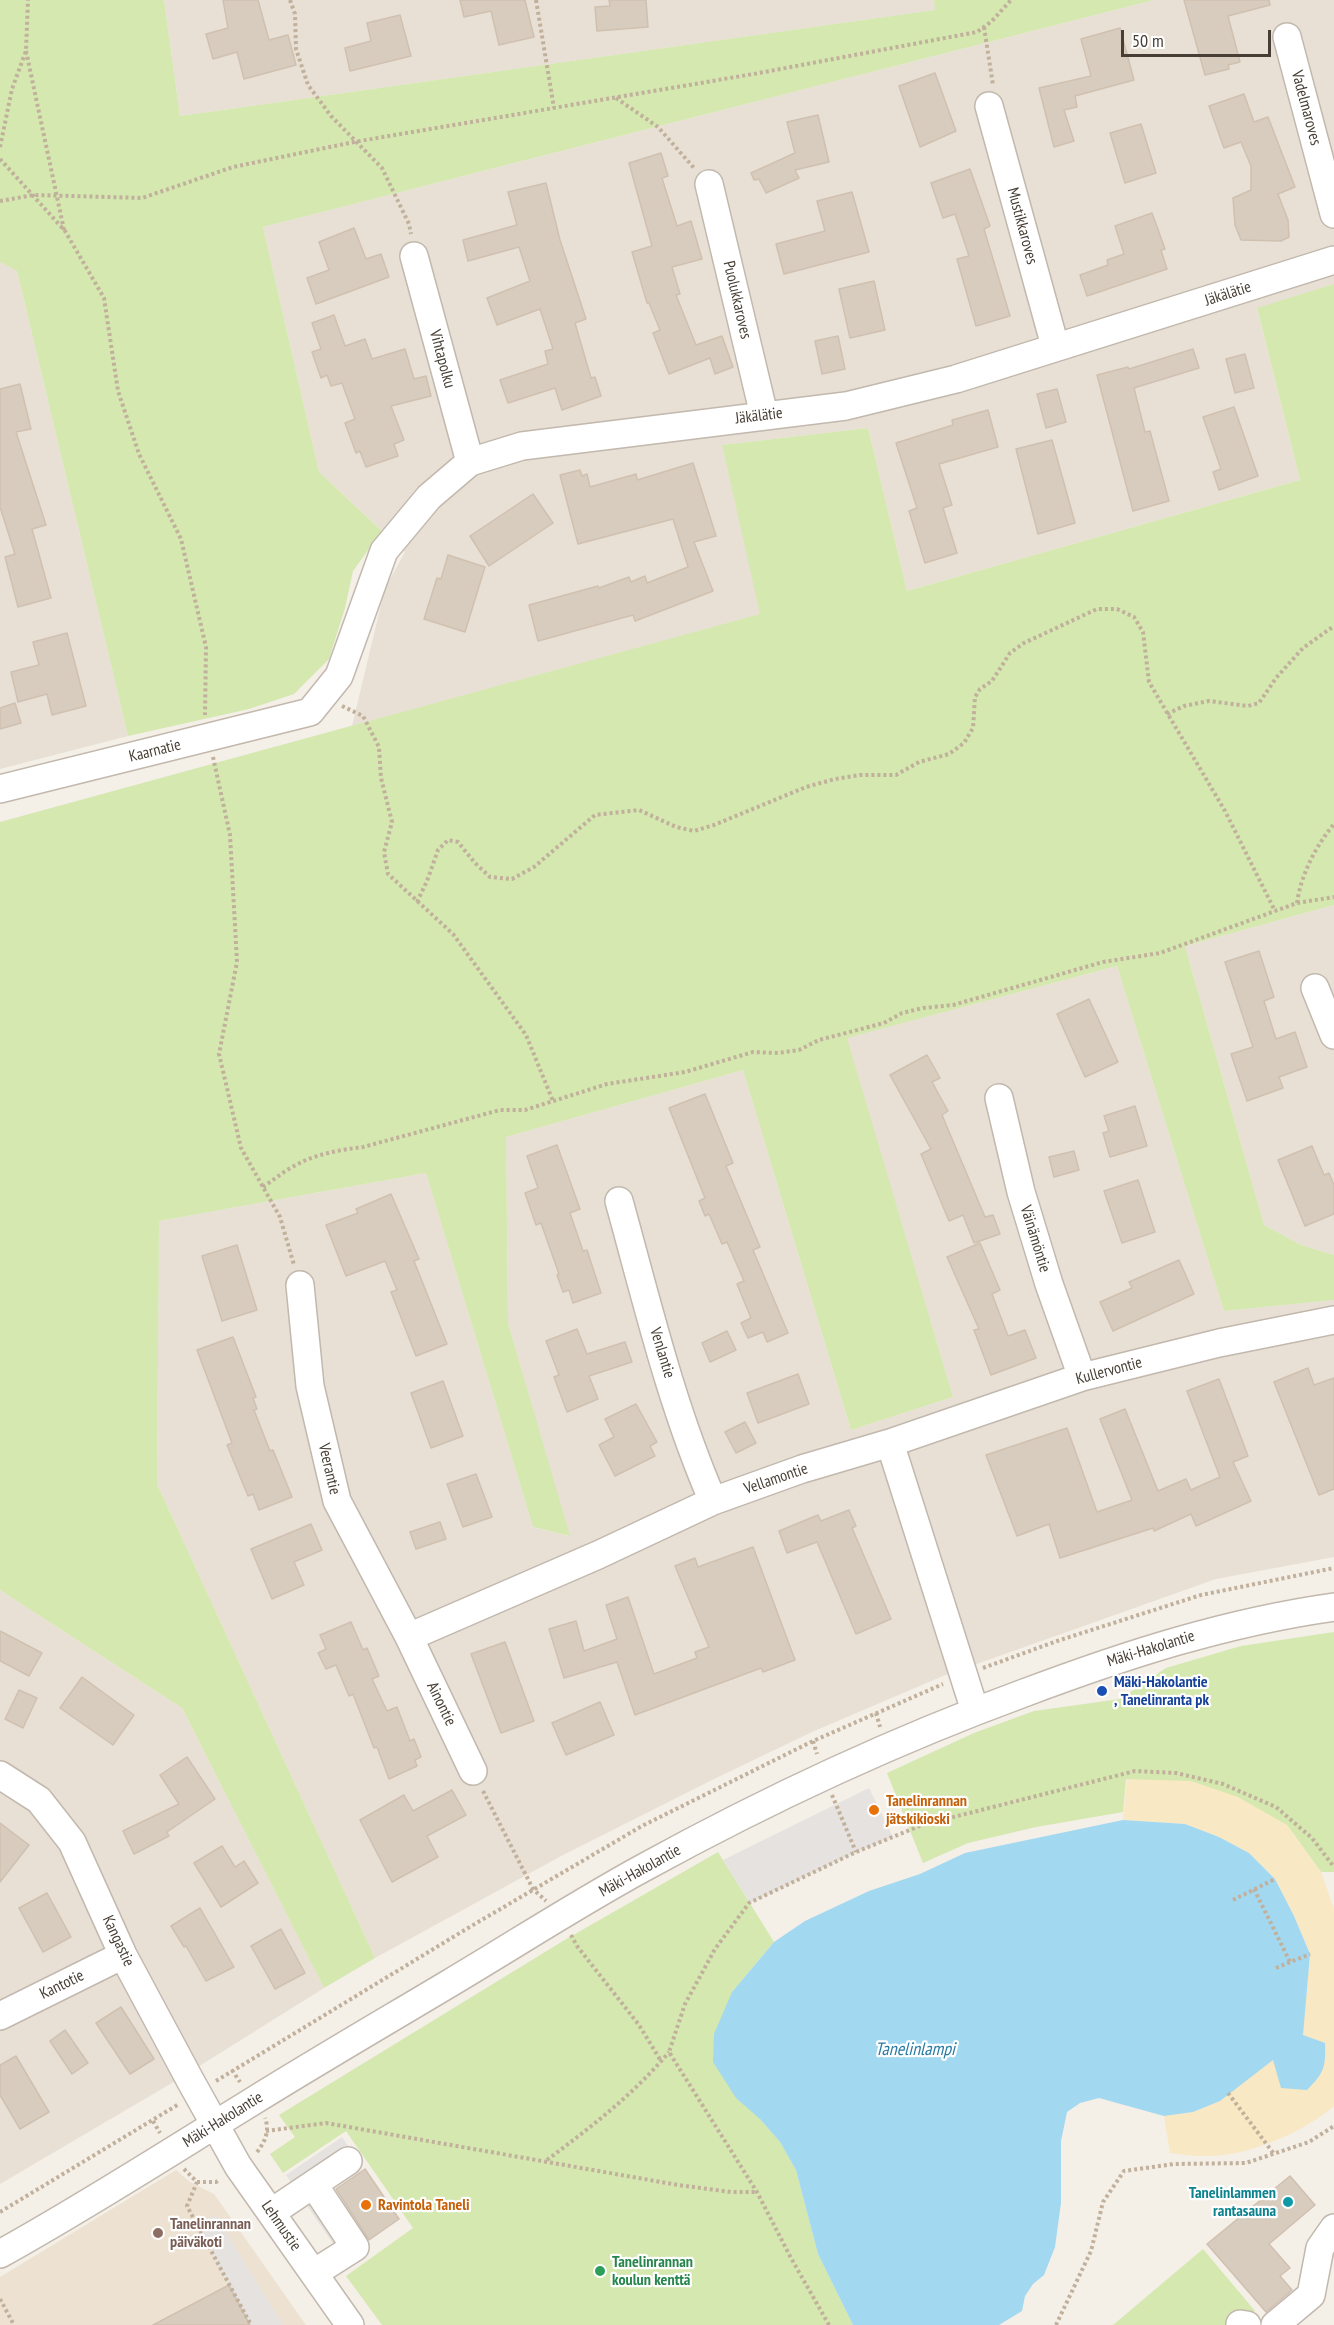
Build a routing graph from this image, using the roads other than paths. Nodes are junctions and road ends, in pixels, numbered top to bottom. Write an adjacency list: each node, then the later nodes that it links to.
1 (1287, 37): 4 (street, Vadelmaroves)
2 (989, 106): 7 (street, Mustikkaroves)
3 (709, 184): 8 (street, Puolukkaroves)
4 (1334, 214)
5 (414, 256): 9 (street, Vihtapolku)
6 (1334, 260): 7 (street, Jäkälätie)
7 (1055, 346): 8 (street, Jäkälätie)
8 (764, 415): 9 (street, Jäkälätie)
9 (471, 462): 10 (street, Jäkälätie)
10 (316, 705): 11 (street, Kaarnatie)
11 (0, 789)
12 (1315, 988): 13 (street)
13 (1334, 1035)
14 (999, 1098): 18 (street, Väinämöntie)
15 (619, 1202): 20 (street, Venlantie)
16 (300, 1284): 22 (street, Veerantie)
17 (1334, 1320): 18 (street, Kullervontie)
18 (1082, 1377): 19 (street, Kullervontie)
19 (890, 1443): 20 (street, Vellamontie); 23 (street)
20 (713, 1501): 22 (street, Vellamontie)
21 (1334, 1607): 23 (street, Mäki-Hakolantie)
22 (409, 1637): 24 (street, Ainontie)
23 (975, 1711): 28 (street, Mäki-Hakolantie)
24 (473, 1771)
25 (0, 1775): 26 (street, Kangastie)
26 (123, 1955): 27 (street, Kantotie); 28 (street, Kangastie)
27 (0, 2016)
28 (215, 2125): 31 (street, Lehmustie); 33 (street, Mäki-Hakolantie)
29 (348, 2161): 30 (street)
30 (314, 2185): 31 (street); 34 (street)
31 (272, 2212): 34 (street, Lehmustie)
32 (1334, 2228): 38 (street)
33 (0, 2254)
34 (314, 2273): 36 (street, Lehmustie)
35 (1240, 2324): 37 (street)
36 (350, 2325)
37 (1247, 2325)
38 (1275, 2325)

